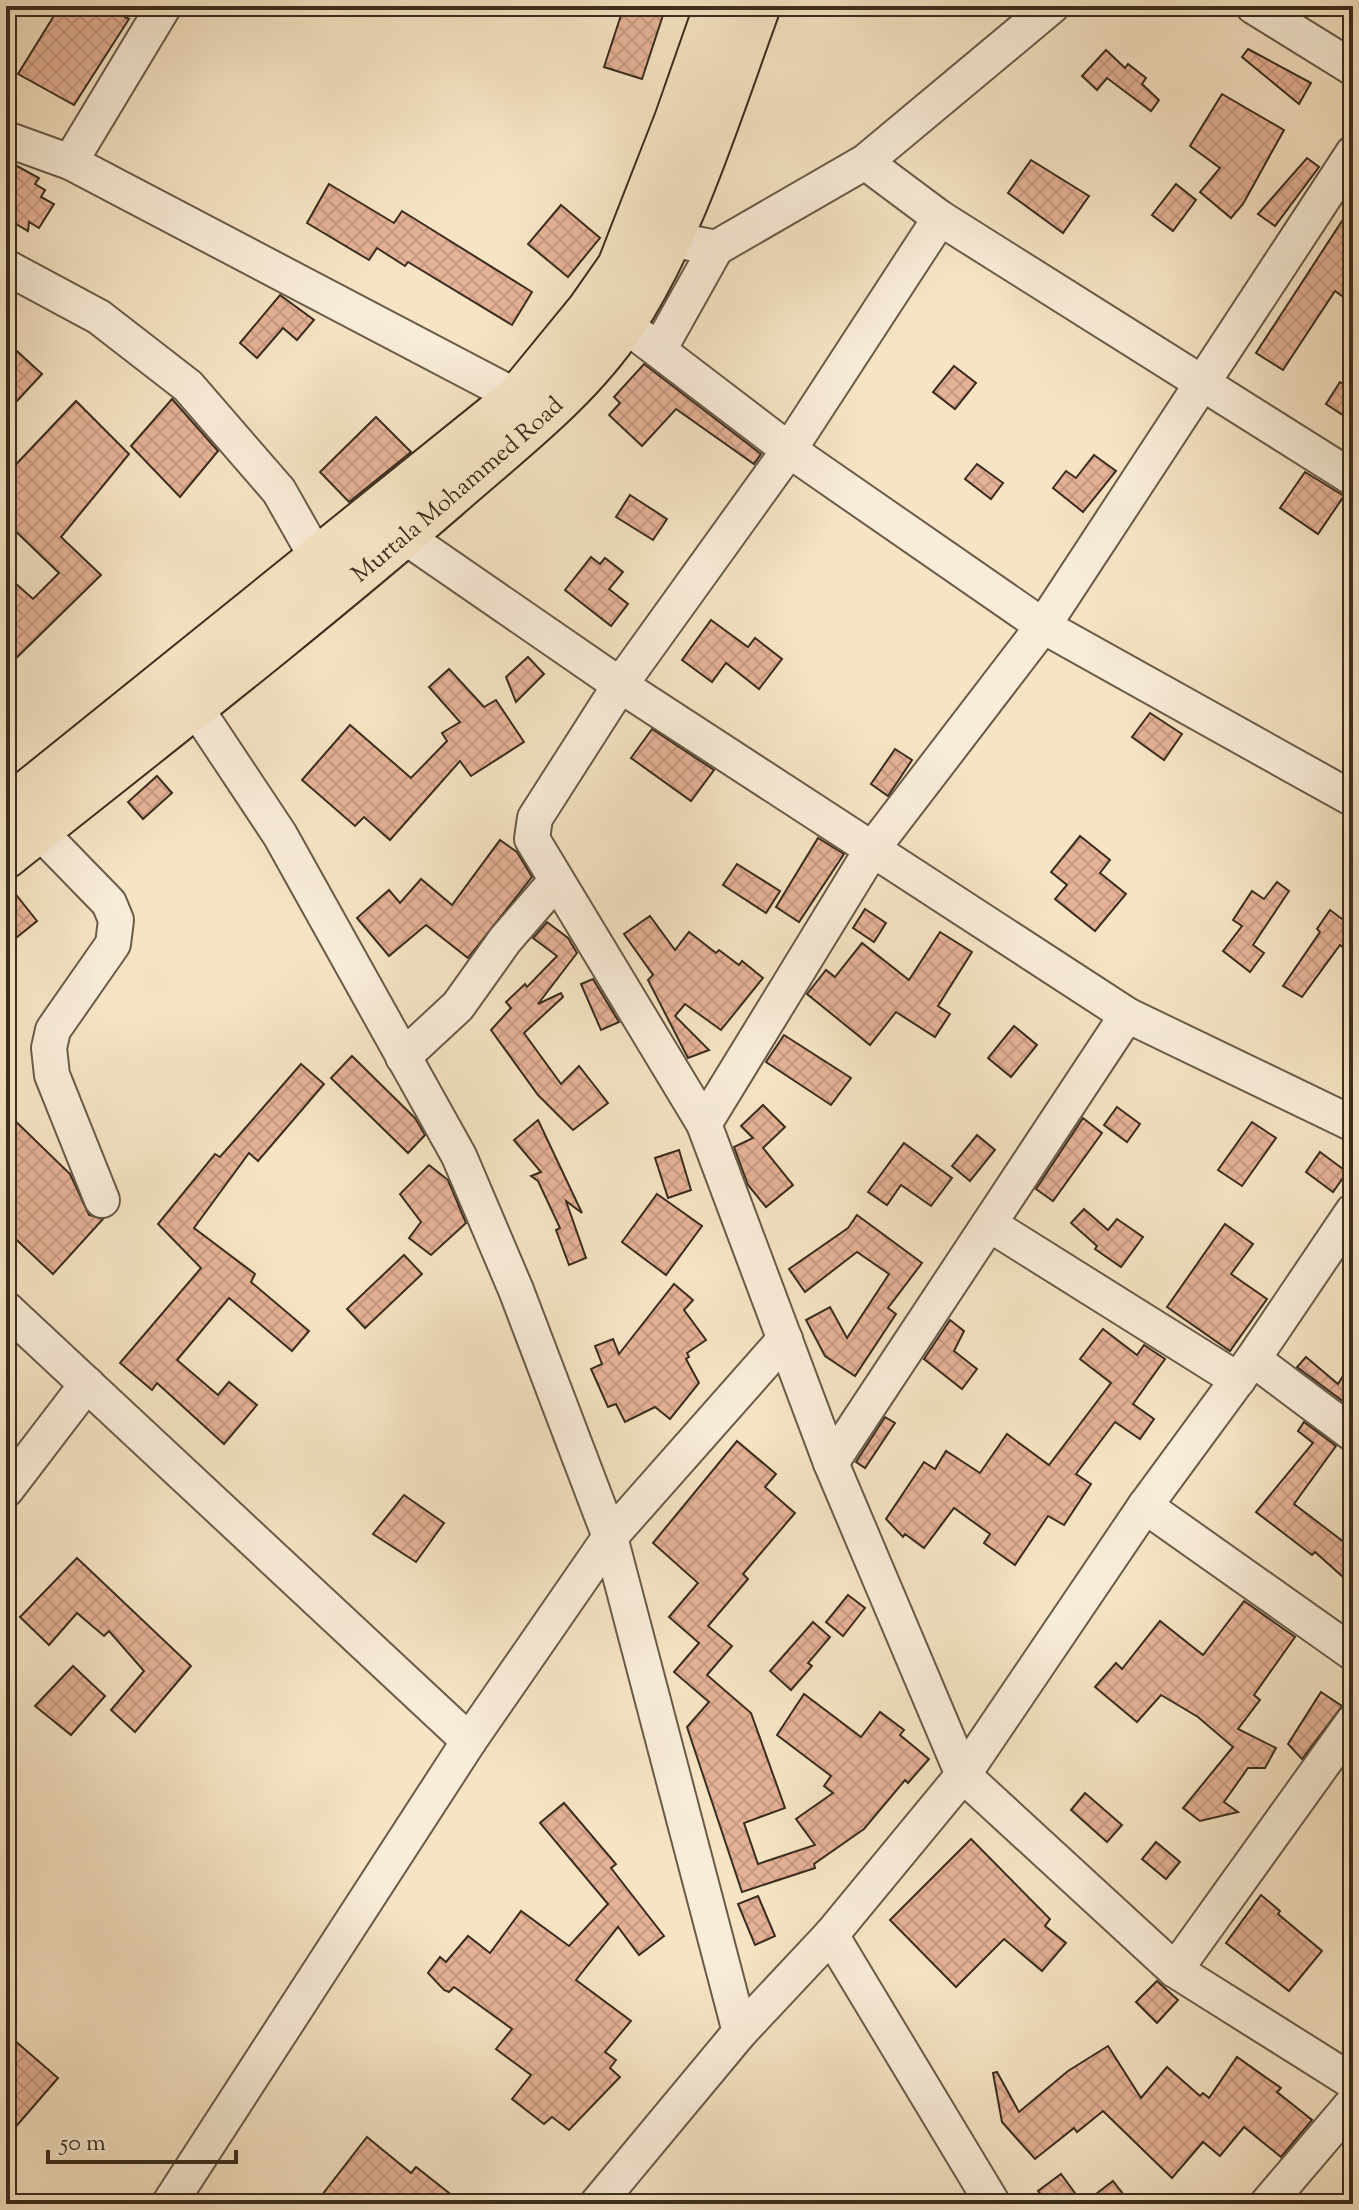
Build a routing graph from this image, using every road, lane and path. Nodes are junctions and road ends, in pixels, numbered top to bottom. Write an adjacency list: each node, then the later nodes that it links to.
1 (164, 6): 9 (street)
2 (716, 6): 18 (main road, Murtala Mohammed Road)
3 (759, 6): 12 (main road, Murtala Mohammed Road)
4 (1052, 6): 10 (street)
5 (1253, 6): 6 (street)
6 (1353, 68)
7 (6, 139): 9 (street)
8 (1353, 153): 17 (street)
9 (70, 162): 18 (street)
10 (865, 162): 11 (street); 13 (street)
11 (940, 218): 17 (street); 19 (street)
12 (671, 239): 13 (street); 15 (main road, Murtala Mohammed Road)
13 (716, 248): 16 (street)
14 (6, 267): 23 (street)
15 (624, 324): 16 (street); 20 (main road, Murtala Mohammed Road)
16 (660, 348): 19 (street)
17 (1204, 382): 21 (street); 24 (street)
18 (517, 397): 20 (main road, Murtala Mohammed Road)
19 (789, 450): 24 (street); 25 (street)
20 (475, 453): 22 (main road, Murtala Mohammed Road); 23 (main road, Murtala Mohammed Road)
21 (1353, 478)
22 (404, 536): 25 (street); 26 (main road, Murtala Mohammed Road)
23 (317, 558): 28 (main road, Murtala Mohammed Road)
24 (1043, 626): 27 (street); 29 (street)
25 (620, 685): 29 (street); 31 (street)
26 (195, 707): 28 (main road, Murtala Mohammed Road); 33 (street)
27 (1353, 799)
28 (22, 820): 30 (main road, Murtala Mohammed Road); 36 (street)
29 (873, 848): 32 (street); 34 (street)
30 (6, 857)
31 (556, 881): 33 (street); 34 (street)
32 (1127, 1015): 35 (street); 38 (street)
33 (403, 1057): 47 (street)
34 (704, 1124): 40 (street)
35 (1353, 1124)
36 (102, 1200)
37 (1353, 1211): 41 (street)
38 (989, 1224): 41 (street); 44 (street)
39 (6, 1309): 42 (street)
40 (785, 1339): 44 (street); 47 (street)
41 (1246, 1369): 43 (street); 46 (street)
42 (87, 1384): 45 (street); 50 (street)
43 (1353, 1434)
44 (831, 1463): 51 (street)
45 (6, 1490)
46 (1145, 1506): 48 (street); 51 (street)
47 (610, 1537): 50 (street); 54 (street)
48 (1353, 1653)
49 (1353, 1722): 53 (street)
50 (469, 1741): 57 (street)
51 (963, 1775): 52 (street); 53 (street)
52 (831, 1935): 54 (street); 59 (street)
53 (1175, 1970): 55 (street)
54 (740, 2032): 58 (street)
55 (1353, 2082)
56 (1353, 2103): 60 (street)
57 (169, 2204)
58 (597, 2204)
59 (993, 2204)
60 (1267, 2204)

